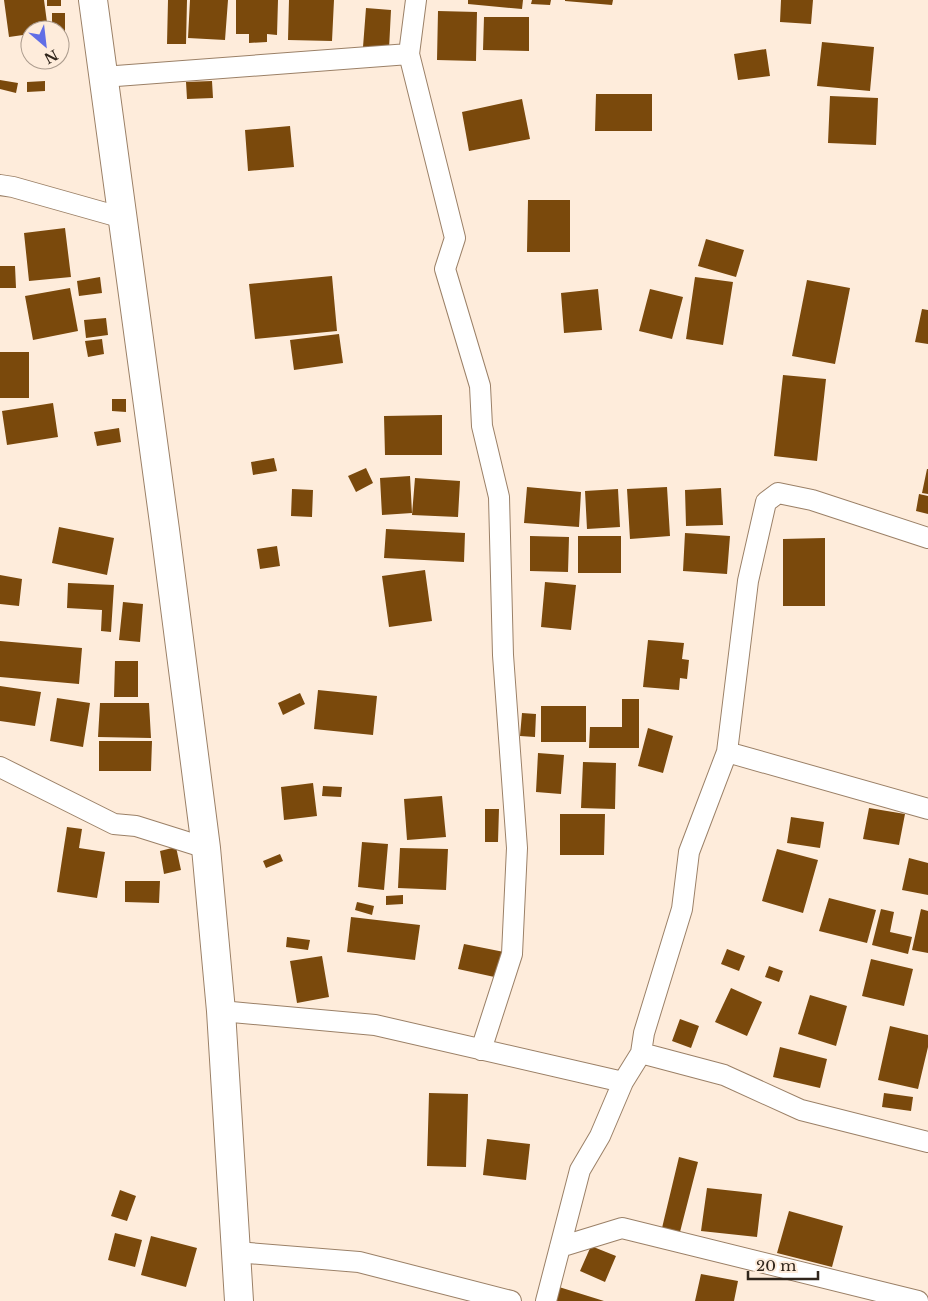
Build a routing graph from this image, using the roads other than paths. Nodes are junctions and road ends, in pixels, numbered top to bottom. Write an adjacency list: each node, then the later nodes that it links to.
1 (93, 0): 4 (main road)
2 (416, 0): 3 (street)
3 (409, 54): 4 (street); 13 (street)
4 (103, 76): 6 (main road)
5 (0, 185): 6 (street)
6 (123, 218): 11 (main road)
7 (928, 538): 8 (street)
8 (727, 752): 10 (street); 14 (street)
9 (0, 767): 11 (street)
10 (928, 808)
11 (206, 848): 12 (main road)
12 (221, 1011): 13 (street); 18 (main road)
13 (482, 1050): 15 (street)
14 (641, 1053): 15 (street); 16 (street)
15 (623, 1082): 17 (street)
16 (928, 1142)
17 (560, 1247): 21 (street); 22 (street)
18 (236, 1252): 19 (main road); 20 (street)
19 (239, 1301)
20 (511, 1301)
21 (546, 1301)
22 (918, 1301)

